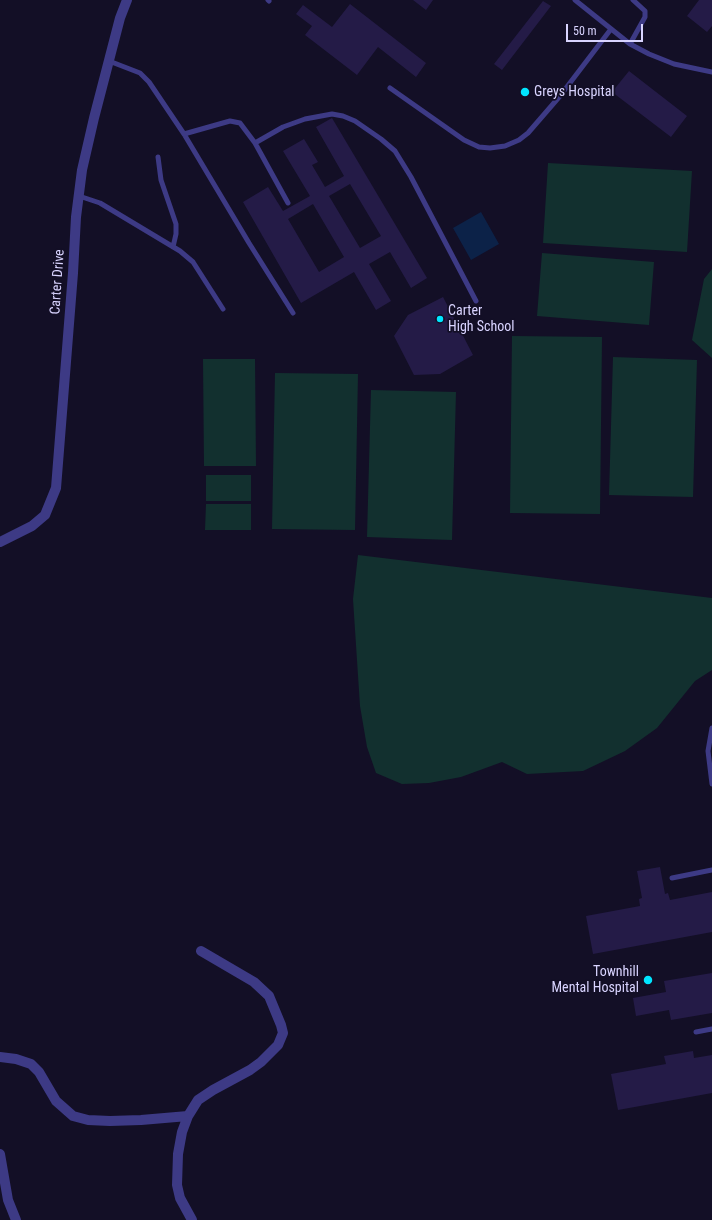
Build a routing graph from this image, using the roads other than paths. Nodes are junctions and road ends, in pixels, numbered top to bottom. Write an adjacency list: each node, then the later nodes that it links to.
1 (127, 0): 6 (street, Carter Drive)
2 (576, 0): 4 (lane)
3 (633, 0): 5 (lane)
4 (611, 29): 5 (lane); 8 (lane)
5 (630, 44): 7 (lane)
6 (109, 61): 9 (lane); 12 (street, Carter Drive)
7 (712, 72)
8 (390, 88)
9 (184, 134): 10 (lane); 17 (lane)
10 (255, 143): 13 (lane); 15 (lane)
11 (158, 157): 14 (lane)
12 (78, 196): 14 (lane); 18 (street, Carter Drive)
13 (288, 203)
14 (173, 247): 16 (lane)
15 (476, 301)
16 (223, 309)
17 (293, 313)
18 (0, 542)
19 (712, 728): 20 (lane)
20 (712, 784)
21 (712, 870): 22 (lane)
22 (672, 878)
23 (201, 951): 27 (street)
24 (712, 1029): 25 (lane)
25 (696, 1032)
26 (0, 1057): 27 (street)
27 (188, 1116): 30 (street)
28 (0, 1154): 29 (street)
29 (16, 1220)
30 (192, 1220)

